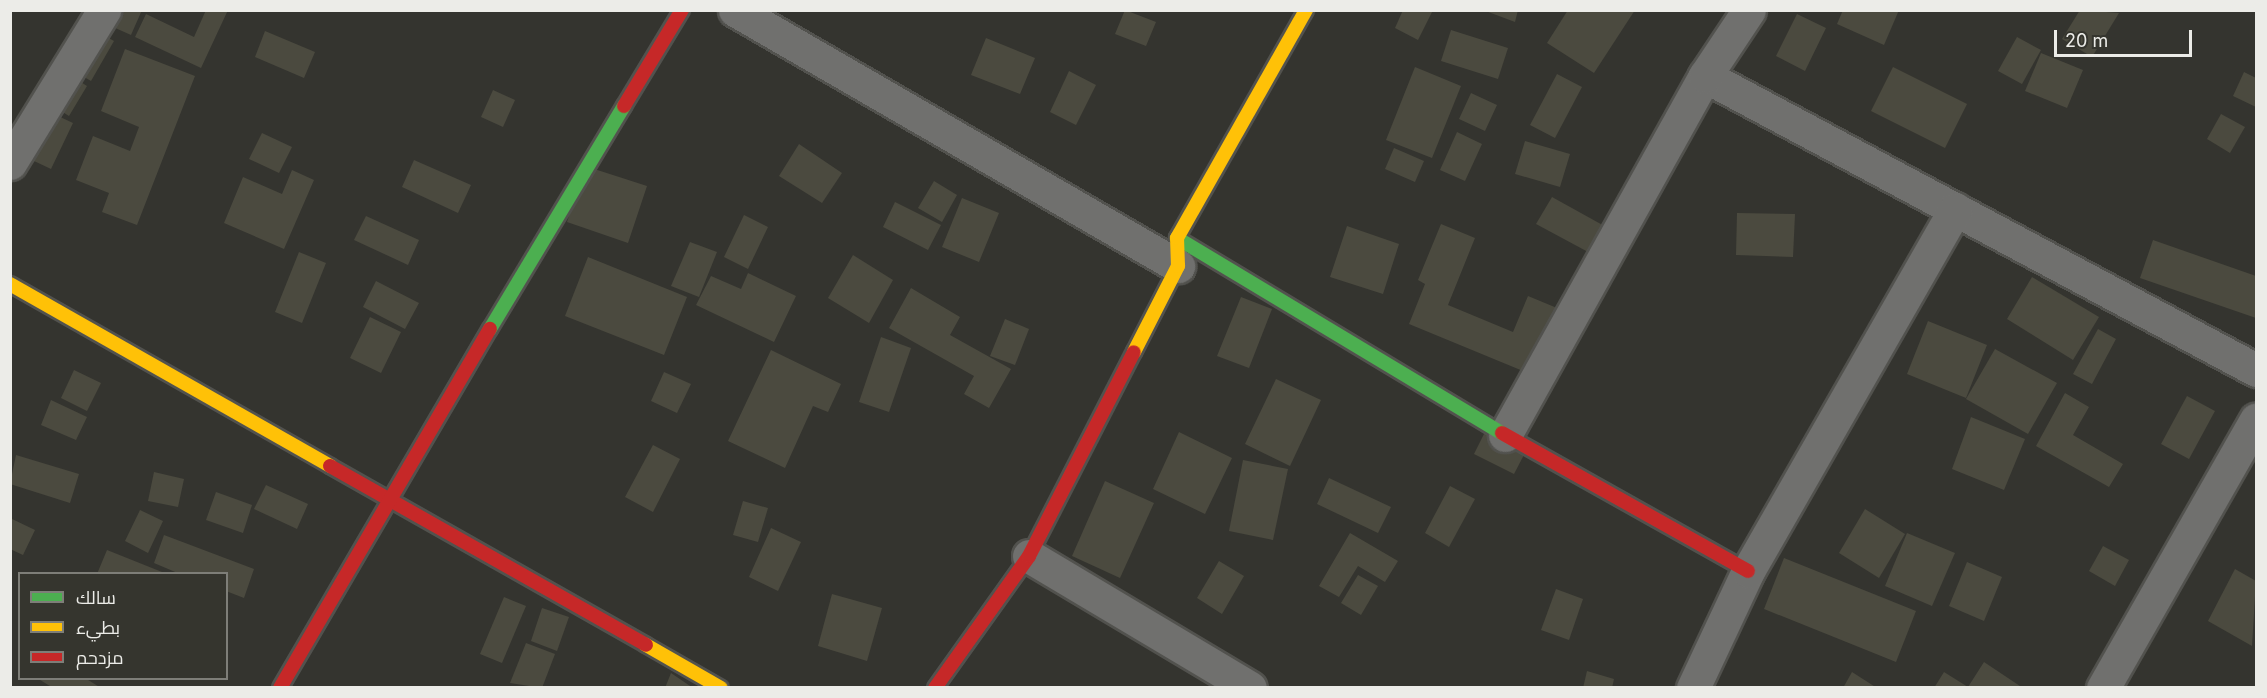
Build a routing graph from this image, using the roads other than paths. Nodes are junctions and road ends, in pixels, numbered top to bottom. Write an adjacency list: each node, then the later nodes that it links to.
1 (104, 10): 7 (street)
2 (682, 10): 14 (street)
3 (735, 10): 9 (street)
4 (1306, 10): 9 (street)
5 (1749, 10): 6 (street)
6 (1705, 76): 8 (street); 13 (street)
7 (10, 163)
8 (1955, 209): 11 (street); 16 (street)
9 (1177, 252): 13 (street); 15 (street)
10 (10, 284): 14 (street)
11 (2256, 370)
12 (2256, 420): 22 (street)
13 (1505, 435): 16 (street)
14 (389, 495): 17 (street); 18 (street)
15 (1029, 556): 19 (street); 20 (street)
16 (1748, 571): 21 (street)
17 (279, 687)
18 (721, 687)
19 (935, 687)
20 (1250, 687)
21 (1693, 687)
22 (2103, 687)

